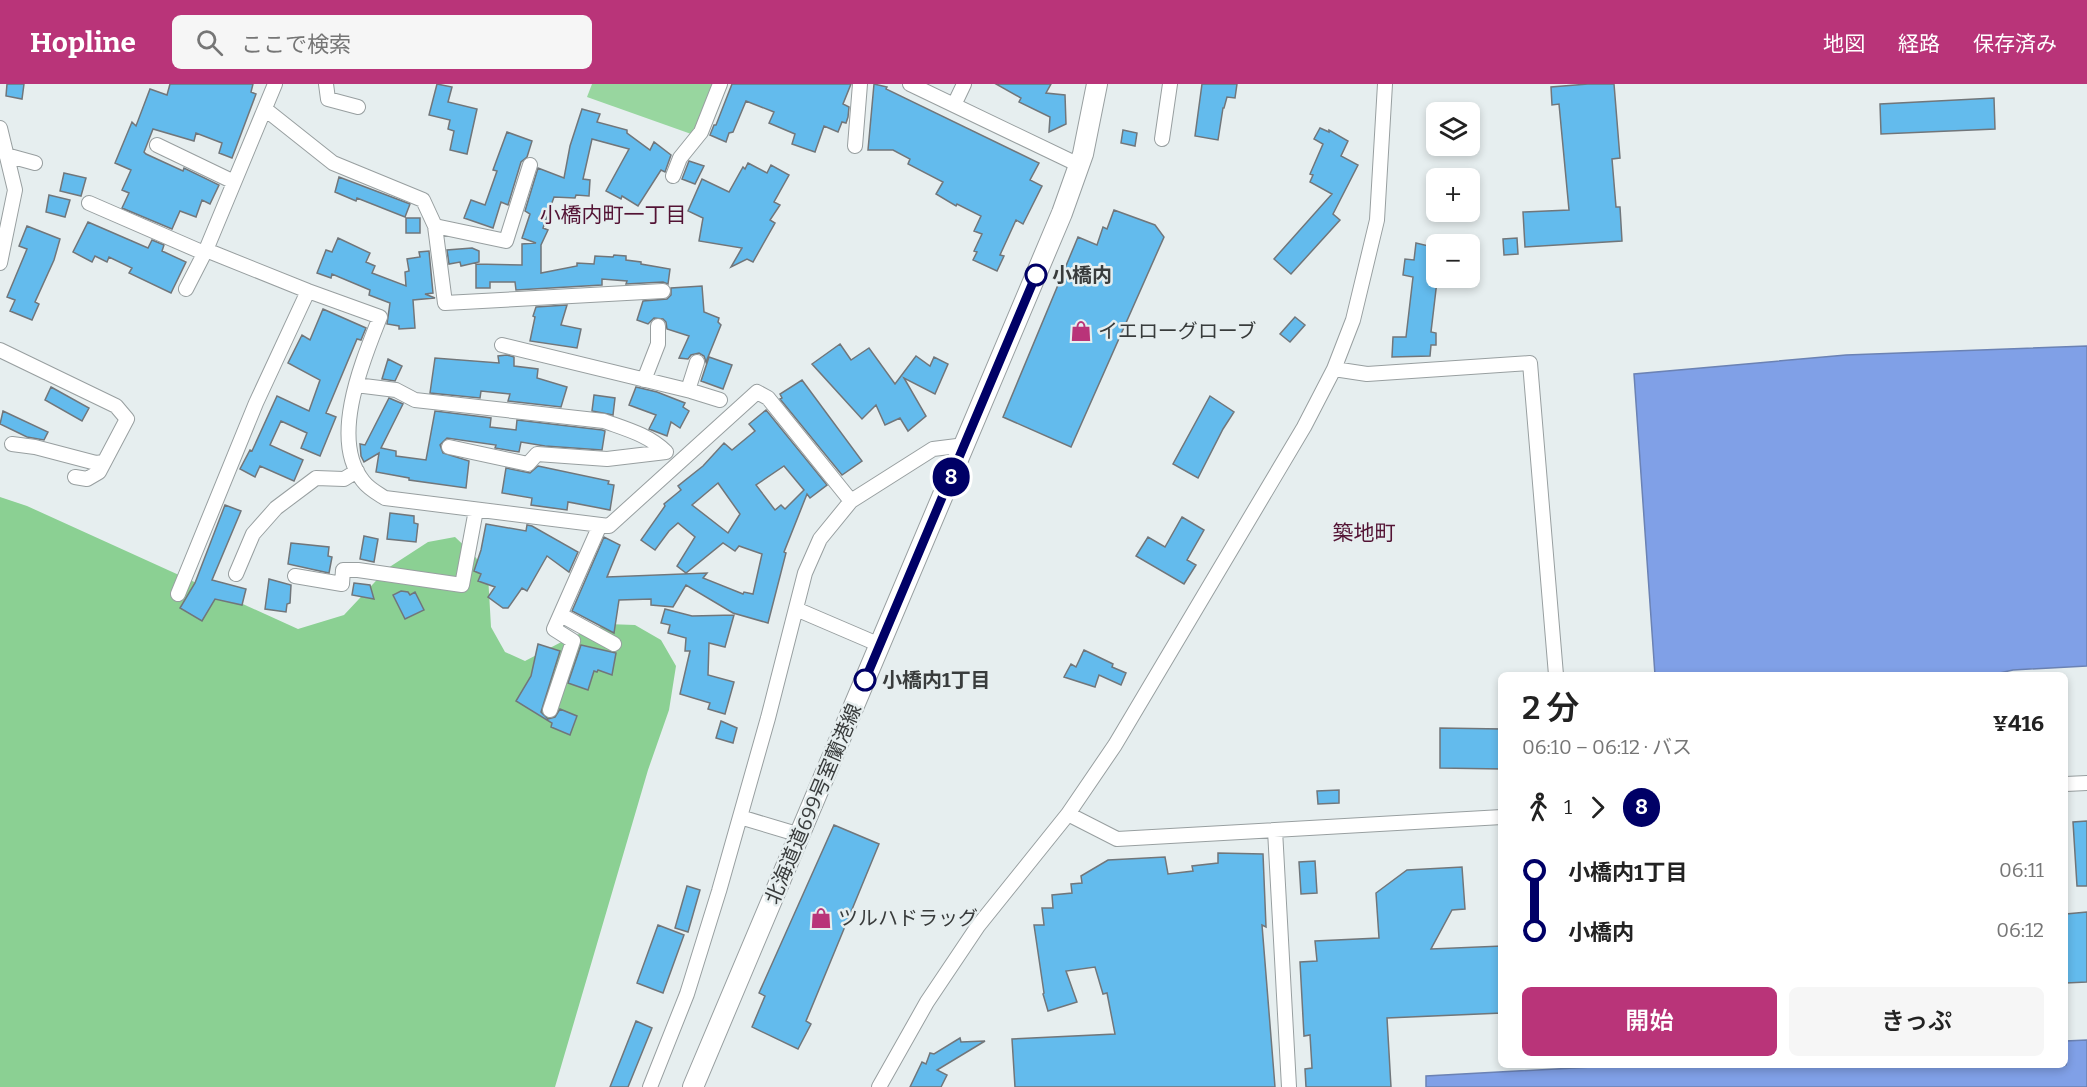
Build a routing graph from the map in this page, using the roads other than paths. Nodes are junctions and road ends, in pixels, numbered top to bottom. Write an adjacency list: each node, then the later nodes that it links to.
1 (275, 84): 12 (street)
2 (326, 84): 11 (street)
3 (720, 84): 21 (street)
4 (860, 84): 16 (street)
5 (910, 84): 10 (street)
6 (964, 84): 10 (street)
7 (1097, 84): 20 (main road, 北海道道699号室蘭港線)
8 (1170, 84): 14 (street)
9 (1385, 84): 35 (street)
10 (954, 105): 20 (street)
11 (358, 107)
12 (264, 109): 22 (street); 24 (street)
13 (0, 128): 17 (street)
14 (1162, 139)
15 (157, 145): 22 (street)
16 (855, 146)
17 (6, 155): 18 (street); 25 (street)
18 (35, 163)
19 (530, 165): 24 (street)
20 (1079, 165): 41 (main road, 北海道道699号室蘭港線)
21 (673, 176)
22 (234, 182): 26 (street)
23 (89, 203): 26 (street)
24 (435, 226): 30 (street)
25 (4, 227): 27 (street)
26 (205, 252): 28 (street); 29 (street)
27 (0, 263)
28 (186, 289)
29 (308, 291): 37 (street); 51 (street)
30 (663, 291)
31 (658, 326): 36 (street)
32 (502, 345): 36 (street)
33 (0, 350): 43 (street)
34 (697, 362): 38 (street)
35 (1334, 369): 56 (street); 60 (street)
36 (644, 380): 38 (street)
37 (356, 385): 42 (street); 44 (street)
38 (688, 390): 39 (street)
39 (720, 400)
40 (12, 444): 43 (street)
41 (965, 445): 46 (street); 55 (main road, 北海道道699号室蘭港線)
42 (449, 447)
43 (105, 462): 45 (street)
44 (357, 471): 47 (street); 49 (street)
45 (75, 477)
46 (851, 501): 48 (street); 52 (street)
47 (476, 510): 48 (street); 50 (street)
48 (600, 525): 53 (street)
49 (236, 574)
50 (295, 576)
51 (178, 594)
52 (796, 609): 55 (street); 61 (street)
53 (561, 615): 54 (street); 57 (street)
54 (614, 645)
55 (880, 645): 64 (main road, 北海道道699号室蘭港線)
56 (1556, 672)
57 (550, 710)
58 (2087, 783): 59 (street)
59 (2068, 784)
60 (1068, 814): 63 (street); 67 (street)
61 (740, 817): 64 (street); 65 (street)
62 (1498, 817): 63 (street)
63 (1275, 830): 68 (street)
64 (800, 835): 66 (main road, 北海道道699号室蘭港線)
65 (650, 1087)
66 (693, 1087)
67 (879, 1087)
68 (1289, 1087)

